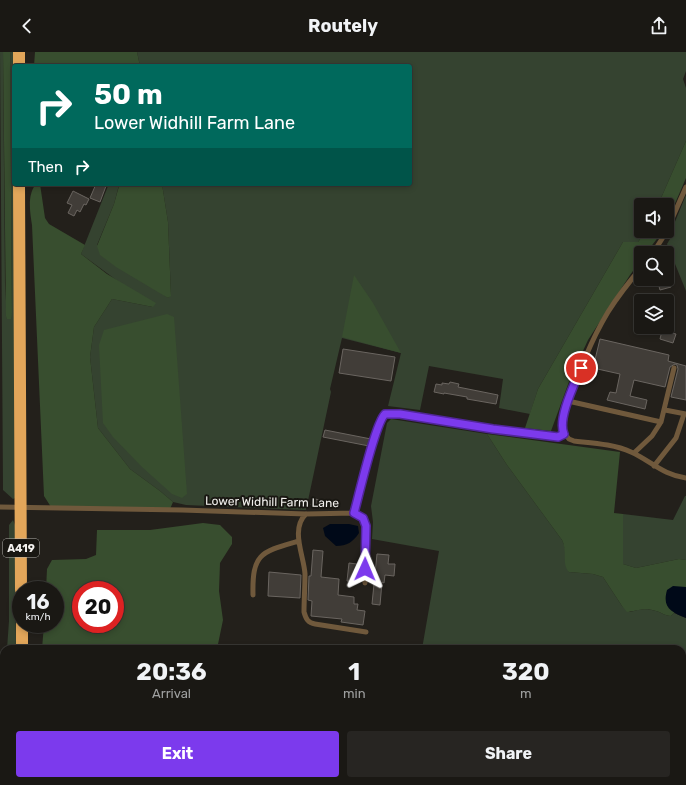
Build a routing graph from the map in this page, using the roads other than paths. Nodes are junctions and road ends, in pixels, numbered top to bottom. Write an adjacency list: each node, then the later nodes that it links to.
1 (18, 52): 2 (highway)
2 (19, 64)
3 (19, 186): 17 (highway, A419)
4 (686, 187): 5 (lane)
5 (674, 215)
6 (634, 276): 8 (lane)
7 (674, 368): 9 (lane)
8 (568, 401): 11 (lane); 12 (lane)
9 (665, 410): 10 (lane); 11 (lane)
10 (685, 414): 14 (lane)
11 (661, 422): 13 (lane)
12 (564, 434): 13 (lane); 18 (lane, Lower Widhill Farm Lane)
13 (634, 453): 14 (lane)
14 (654, 466): 15 (lane)
15 (686, 478)
16 (0, 507): 17 (lane, Lower Widhill Farm Lane)
17 (21, 507): 19 (lane, Lower Widhill Farm Lane); 21 (highway, A419)
18 (354, 513): 19 (lane, Lower Widhill Farm Lane); 22 (lane)
19 (306, 514): 20 (lane)
20 (299, 541): 23 (lane); 24 (lane)
21 (22, 581)
22 (365, 583)
23 (253, 595)
24 (366, 632)
25 (22, 633): 26 (highway)
26 (22, 645)
27 (0, 768): 28 (highway)
28 (0, 785)

